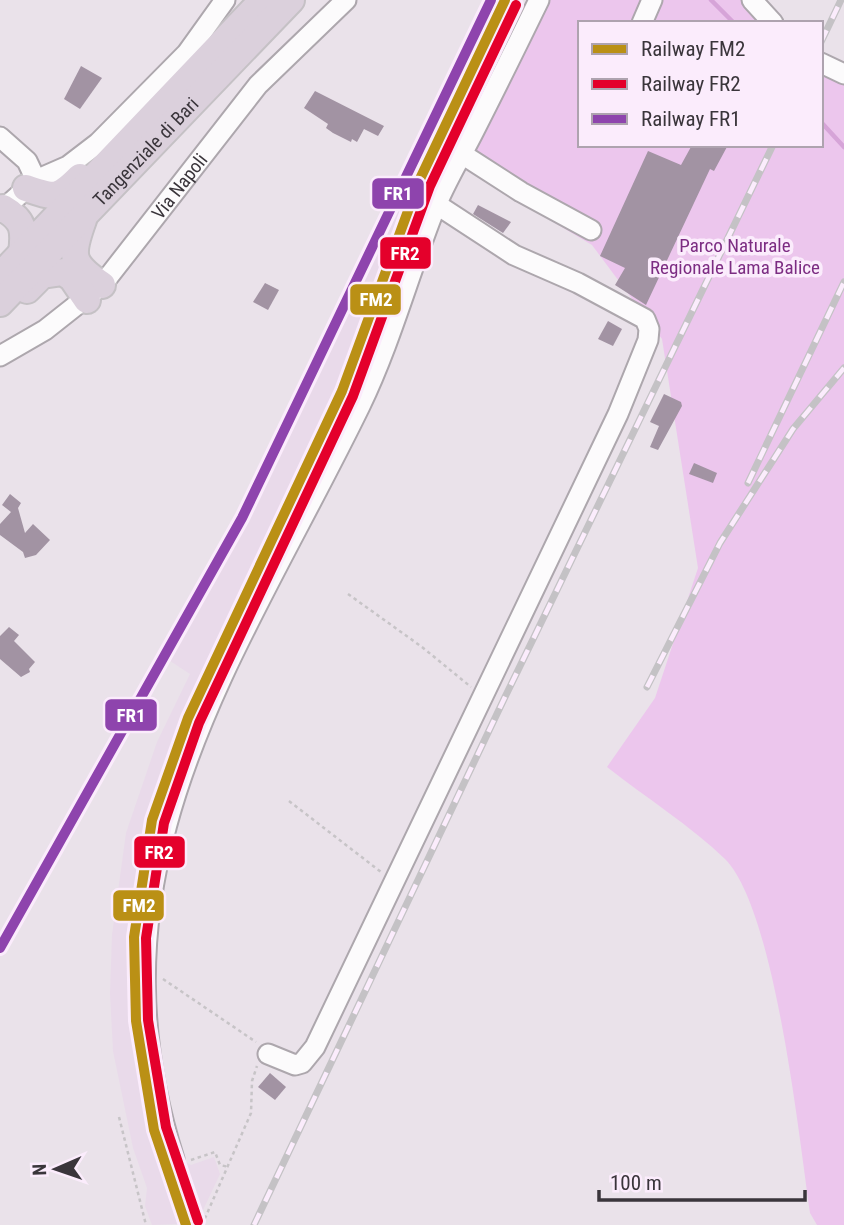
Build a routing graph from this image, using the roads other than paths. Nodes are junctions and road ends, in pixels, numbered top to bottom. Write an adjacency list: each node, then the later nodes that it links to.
1 (225, 0): 15 (street)
2 (263, 0): 13 (highway, Tangenziale di Bari)
3 (290, 0): 18 (highway, Tangenziale di Bari)
4 (346, 0): 22 (street, Via Napoli)
5 (539, 0): 14 (street)
6 (652, 0): 8 (street)
7 (752, 0): 9 (street)
8 (643, 21)
9 (771, 21)
10 (823, 64): 11 (street)
11 (844, 74)
12 (0, 136): 15 (street)
13 (121, 150): 15 (highway); 20 (highway, Tangenziale di Bari)
14 (461, 154): 16 (street); 19 (street)
15 (31, 184): 17 (street)
16 (435, 208): 26 (street); 27 (street)
17 (1, 210): 20 (highway)
18 (85, 215): 22 (highway); 23 (highway, Tangenziale di Bari)
19 (591, 230)
20 (22, 253): 21 (highway, Tangenziale di Bari)
21 (0, 276)
22 (95, 292): 24 (highway); 25 (street, Via Napoli)
23 (0, 303)
24 (0, 314)
25 (0, 356)
26 (268, 1054)
27 (181, 1155)

